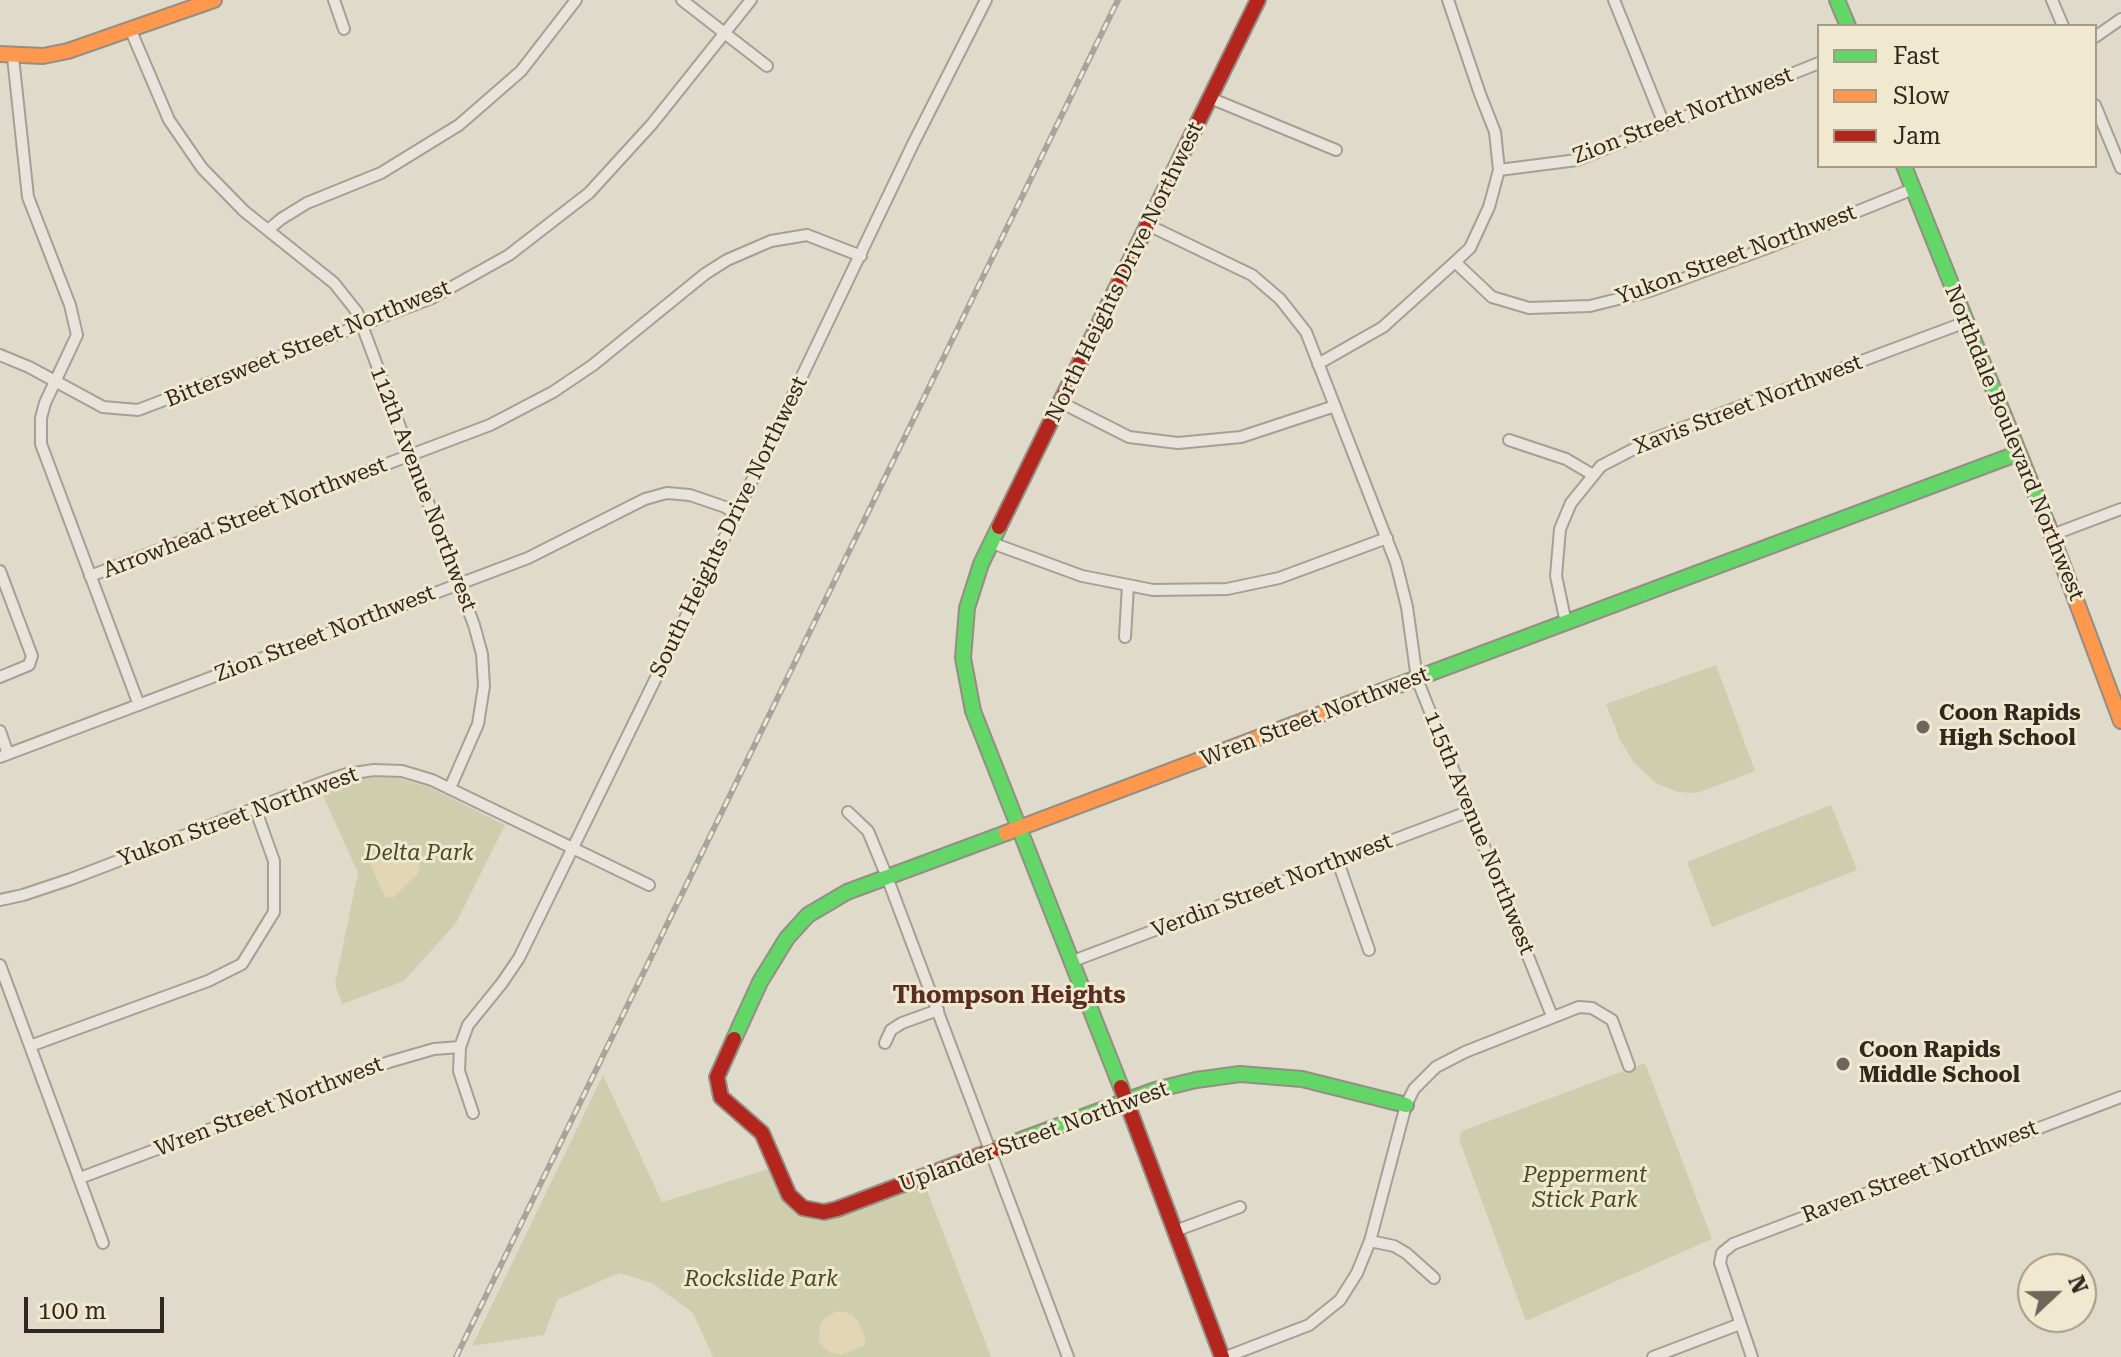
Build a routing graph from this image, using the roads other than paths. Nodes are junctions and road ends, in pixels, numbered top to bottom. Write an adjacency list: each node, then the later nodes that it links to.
1 (214, 0): 16 (street)
2 (334, 0): 15 (street)
3 (576, 0): 31 (street)
4 (682, 0): 17 (street)
5 (751, 0): 17 (street, Bittersweet Street Northwest)
6 (986, 0): 32 (street, South Heights Drive Northwest)
7 (1258, 0): 22 (street, North Heights Drive Northwest)
8 (1448, 0): 28 (street)
9 (1614, 0): 24 (street)
10 (1837, 0): 13 (street)
11 (2052, 0): 14 (street)
12 (2121, 19): 18 (street)
13 (1847, 24)
14 (2062, 24)
15 (344, 29)
16 (131, 31): 19 (street); 31 (street, 112th Avenue Northwest)
17 (724, 33): 21 (street); 35 (street, Bittersweet Street Northwest)
18 (2097, 36)
19 (7, 55): 38 (street)
20 (1817, 64): 24 (street, Zion Street Northwest)
21 (767, 66)
22 (1210, 98): 25 (street); 30 (street, North Heights Drive Northwest)
23 (2097, 110): 27 (street)
24 (1664, 124): 28 (street, Zion Street Northwest)
25 (1336, 150)
26 (1905, 168): 29 (street, Northdale Boulevard Northwest)
27 (2121, 168)
28 (1499, 170): 33 (street)
29 (1913, 189): 33 (street, Yukon Street Northwest); 34 (street, Northdale Boulevard Northwest)
30 (1148, 225): 37 (street, 115th Avenue Northwest); 39 (street, North Heights Drive Northwest)
31 (268, 230): 35 (street, 112th Avenue Northwest)
32 (861, 256): 43 (street, Arrowhead Street Northwest); 46 (street, South Heights Drive Northwest)
33 (1455, 262): 37 (street)
34 (1966, 322): 42 (street, Northdale Boulevard Northwest); 44 (street, Xavis Street Northwest)
35 (363, 327): 38 (street, Bittersweet Street Northwest); 43 (street, 112th Avenue Northwest)
36 (0, 355): 38 (street, Bittersweet Street Northwest)
37 (1318, 364): 40 (street, 115th Avenue Northwest)
38 (54, 381): 51 (street)
39 (1062, 403): 40 (street); 49 (street, North Heights Drive Northwest)
40 (1335, 406): 48 (street, 115th Avenue Northwest)
41 (1509, 440): 44 (street)
42 (2019, 453): 47 (street, Northdale Boulevard Northwest); 54 (street, Wren Street Northwest)
43 (411, 456): 51 (street, Arrowhead Street Northwest); 52 (street, 112th Avenue Northwest)
44 (1593, 475): 54 (street, Xavis Street Northwest)
45 (2121, 509): 47 (street)
46 (736, 514): 52 (street, Zion Street Northwest); 67 (street, South Heights Drive Northwest)
47 (2052, 535): 59 (street, Northdale Boulevard Northwest)
48 (1387, 538): 53 (street); 57 (street, 115th Avenue Northwest)
49 (992, 543): 53 (street); 66 (street, North Heights Drive Northwest)
50 (0, 571): 56 (street)
51 (90, 576): 58 (street)
52 (459, 584): 58 (street, Zion Street Northwest); 62 (street, 112th Avenue Northwest)
53 (1128, 585): 55 (street)
54 (1566, 623): 57 (street, Wren Street Northwest)
55 (1125, 637)
56 (0, 677)
57 (1417, 679): 64 (street, 115th Avenue Northwest); 66 (street, Wren Street Northwest)
58 (139, 705): 61 (street, Zion Street Northwest)
59 (2121, 721)
60 (0, 731): 61 (street)
61 (4, 756)
62 (450, 788): 63 (street, Yukon Street Northwest); 67 (street, Yukon Street Northwest)
63 (255, 808): 71 (street, Yukon Street Northwest); 78 (street)
64 (1470, 811): 68 (street, Verdin Street Northwest); 76 (street, 115th Avenue Northwest)
65 (848, 812): 69 (street)
66 (1018, 829): 69 (street, Wren Street Northwest); 73 (street, North Heights Drive Northwest)
67 (571, 848): 70 (street, Yukon Street Northwest); 79 (street, South Heights Drive Northwest)
68 (1338, 862): 72 (street); 73 (street, Verdin Street Northwest)
69 (887, 877): 75 (street); 81 (street, Wren Street Northwest)
70 (649, 885)
71 (0, 900)
72 (1369, 950)
73 (1073, 961): 83 (street, North Heights Drive Northwest)
74 (0, 965): 78 (street)
75 (938, 1010): 77 (street); 86 (street)
76 (1552, 1016): 80 (street); 84 (street)
77 (885, 1043)
78 (30, 1046): 87 (street)
79 (460, 1047): 85 (street); 87 (street, Wren Street Northwest)
80 (1629, 1066)
81 (721, 1097): 86 (street, Uplander Street Northwest)
82 (2121, 1097): 93 (street, Raven Street Northwest)
83 (1125, 1101): 84 (street, Uplander Street Northwest); 86 (street, Uplander Street Northwest); 89 (street, North Heights Drive Northwest)
84 (1406, 1105): 90 (street)
85 (473, 1113)
86 (989, 1151): 94 (street)
87 (80, 1178): 91 (street)
88 (1240, 1207): 89 (street)
89 (1175, 1231): 95 (street, North Heights Drive Northwest)
90 (1370, 1241): 92 (street); 95 (street)
91 (103, 1243)
92 (1434, 1278)
93 (1740, 1324): 96 (street); 97 (street)
94 (1068, 1357)
95 (1224, 1357)
96 (1653, 1357)
97 (1752, 1357)

